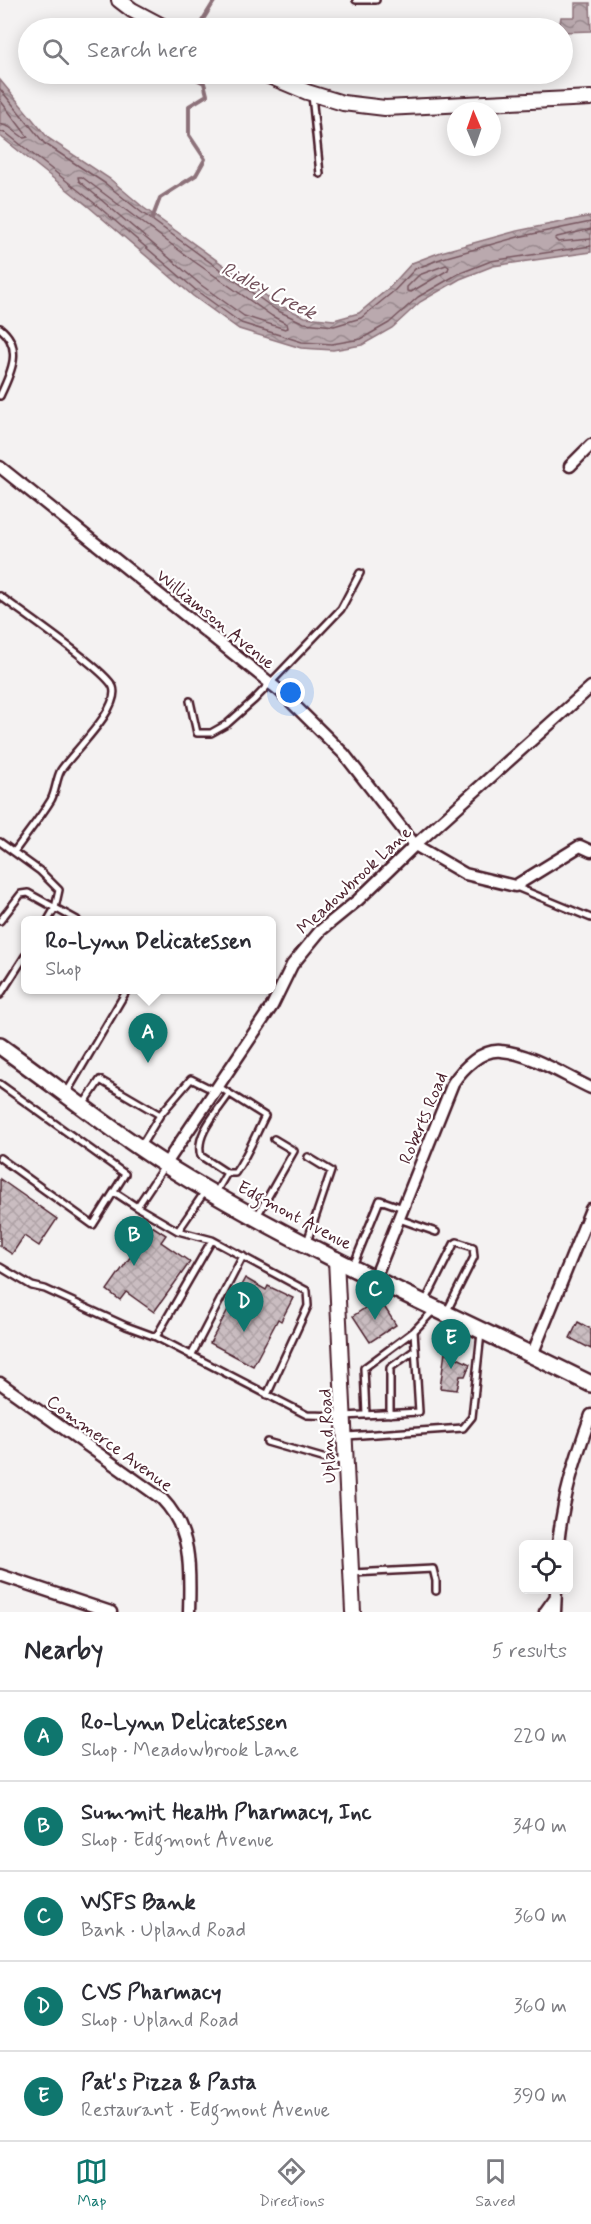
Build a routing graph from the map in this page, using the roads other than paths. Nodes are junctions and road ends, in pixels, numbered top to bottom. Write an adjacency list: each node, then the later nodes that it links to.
1 (119, 0): 4 (street)
2 (356, 0): 3 (lane)
3 (376, 0)
4 (147, 18)
5 (288, 84): 6 (street)
6 (312, 94): 7 (street); 8 (lane)
7 (591, 98)
8 (320, 174)
9 (0, 328): 10 (lane)
10 (3, 384): 11 (lane)
11 (0, 396)
12 (591, 445): 13 (street)
13 (570, 466)
14 (0, 467): 17 (street, Williamson Avenue)
15 (360, 573): 17 (lane)
16 (0, 596): 23 (lane)
17 (270, 683): 19 (lane); 21 (street, Williamson Avenue)
18 (591, 687): 21 (street, Meadowbrook Lane)
19 (190, 701)
20 (0, 842): 23 (lane)
21 (416, 845): 24 (street); 36 (street, Meadowbrook Lane)
22 (591, 850): 24 (street)
23 (14, 852): 25 (lane)
24 (515, 886): 29 (lane)
25 (56, 909): 26 (lane); 27 (lane); 28 (lane)
26 (51, 916)
27 (68, 916)
28 (1, 917)
29 (591, 918)
30 (21, 962): 32 (lane)
31 (125, 994): 38 (lane)
32 (0, 995)
33 (0, 1046): 38 (main road, Edgmont Avenue)
34 (0, 1084): 47 (lane)
35 (591, 1088): 51 (street, Roberts Road)
36 (217, 1089): 37 (lane); 40 (lane); 45 (street, Meadowbrook Lane)
37 (229, 1094): 46 (lane); 46 (lane)
38 (66, 1095): 39 (main road, Edgmont Avenue)
39 (82, 1107): 40 (lane); 42 (main road, Edgmont Avenue)
40 (160, 1115): 42 (lane)
41 (274, 1139): 52 (lane)
42 (140, 1147): 45 (main road, Edgmont Avenue)
43 (308, 1156): 56 (lane)
44 (0, 1158): 47 (lane)
45 (165, 1165): 48 (main road, Edgmont Avenue); 49 (lane)
46 (228, 1173): 48 (lane)
47 (114, 1192): 49 (lane)
48 (210, 1192): 52 (main road, Edgmont Avenue); 53 (lane)
49 (137, 1207): 53 (lane)
50 (591, 1209): 67 (street)
51 (401, 1214): 54 (lane); 60 (lane); 61 (street, Roberts Road)
52 (256, 1217): 56 (main road, Edgmont Avenue)
53 (178, 1231): 55 (lane)
54 (436, 1232)
55 (212, 1240): 57 (lane); 65 (lane)
56 (306, 1244): 58 (main road, Edgmont Avenue)
57 (243, 1257): 68 (lane); 71 (lane)
58 (336, 1259): 60 (main road, Edgmont Avenue); 75 (street, Upland Road)
59 (0, 1267): 65 (lane)
60 (353, 1267): 61 (main road, Edgmont Avenue)
61 (375, 1278): 62 (main road, Edgmont Avenue)
62 (436, 1307): 62 (lane); 63 (main road, Edgmont Avenue); 64 (lane)
63 (482, 1330): 67 (main road, Edgmont Avenue); 76 (lane)
64 (414, 1331): 66 (lane); 73 (lane)
65 (156, 1338): 68 (lane)
66 (415, 1350): 72 (lane); 72 (lane)
67 (532, 1355): 70 (main road, Edgmont Avenue)
68 (191, 1356): 71 (lane)
69 (0, 1383): 86 (street, Commerce Avenue)
70 (591, 1384)
71 (267, 1395): 75 (lane)
72 (390, 1414): 73 (lane)
73 (366, 1415): 75 (lane)
74 (591, 1415): 79 (street)
75 (344, 1416): 76 (street, Upland Road)
76 (345, 1436): 78 (street, Upland Road)
77 (267, 1442): 78 (lane)
78 (346, 1461): 80 (street, Upland Road)
79 (558, 1540)
80 (351, 1573): 82 (lane); 87 (street, Upland Road)
81 (0, 1575): 85 (street)
82 (436, 1591)
83 (555, 1594): 88 (street)
84 (556, 1594): 89 (street)
85 (111, 1612)
86 (189, 1612)
87 (353, 1612)
88 (545, 1612)
89 (555, 1612)

